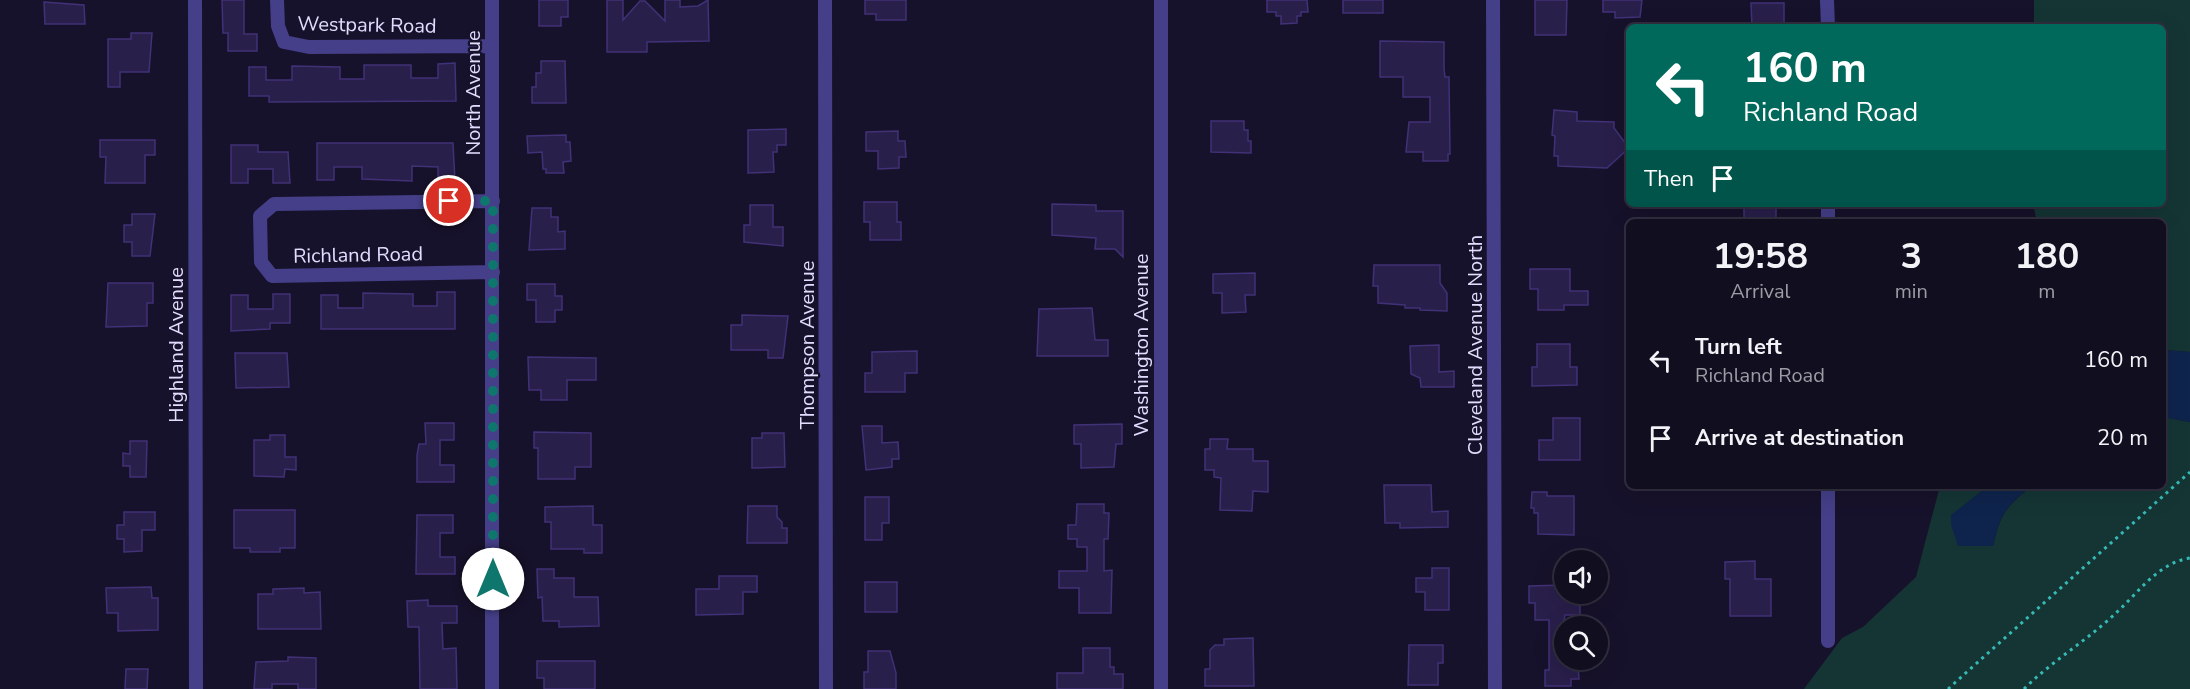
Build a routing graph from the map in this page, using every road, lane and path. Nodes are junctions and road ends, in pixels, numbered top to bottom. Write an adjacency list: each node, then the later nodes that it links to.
1 (195, 0): 16 (street, Highland Avenue)
2 (277, 0): 9 (street, Westpark Road)
3 (492, 0): 9 (street, North Avenue)
4 (825, 0): 18 (street, Thompson Avenue)
5 (1161, 0): 19 (street, Washington Avenue)
6 (1493, 0): 20 (street, Cleveland Avenue North)
7 (1827, 0): 8 (street)
8 (1828, 24)
9 (492, 46): 10 (street, North Avenue)
10 (493, 201): 11 (street, North Avenue); 11 (street, Richland Road)
11 (493, 273): 17 (street, North Avenue)
12 (2190, 472): 21 (path)
13 (1828, 489): 15 (street)
14 (2190, 558): 22 (path)
15 (1828, 641)
16 (196, 689)
17 (492, 689)
18 (826, 689)
19 (1161, 689)
20 (1495, 689)
21 (1948, 689)
22 (2024, 689)

